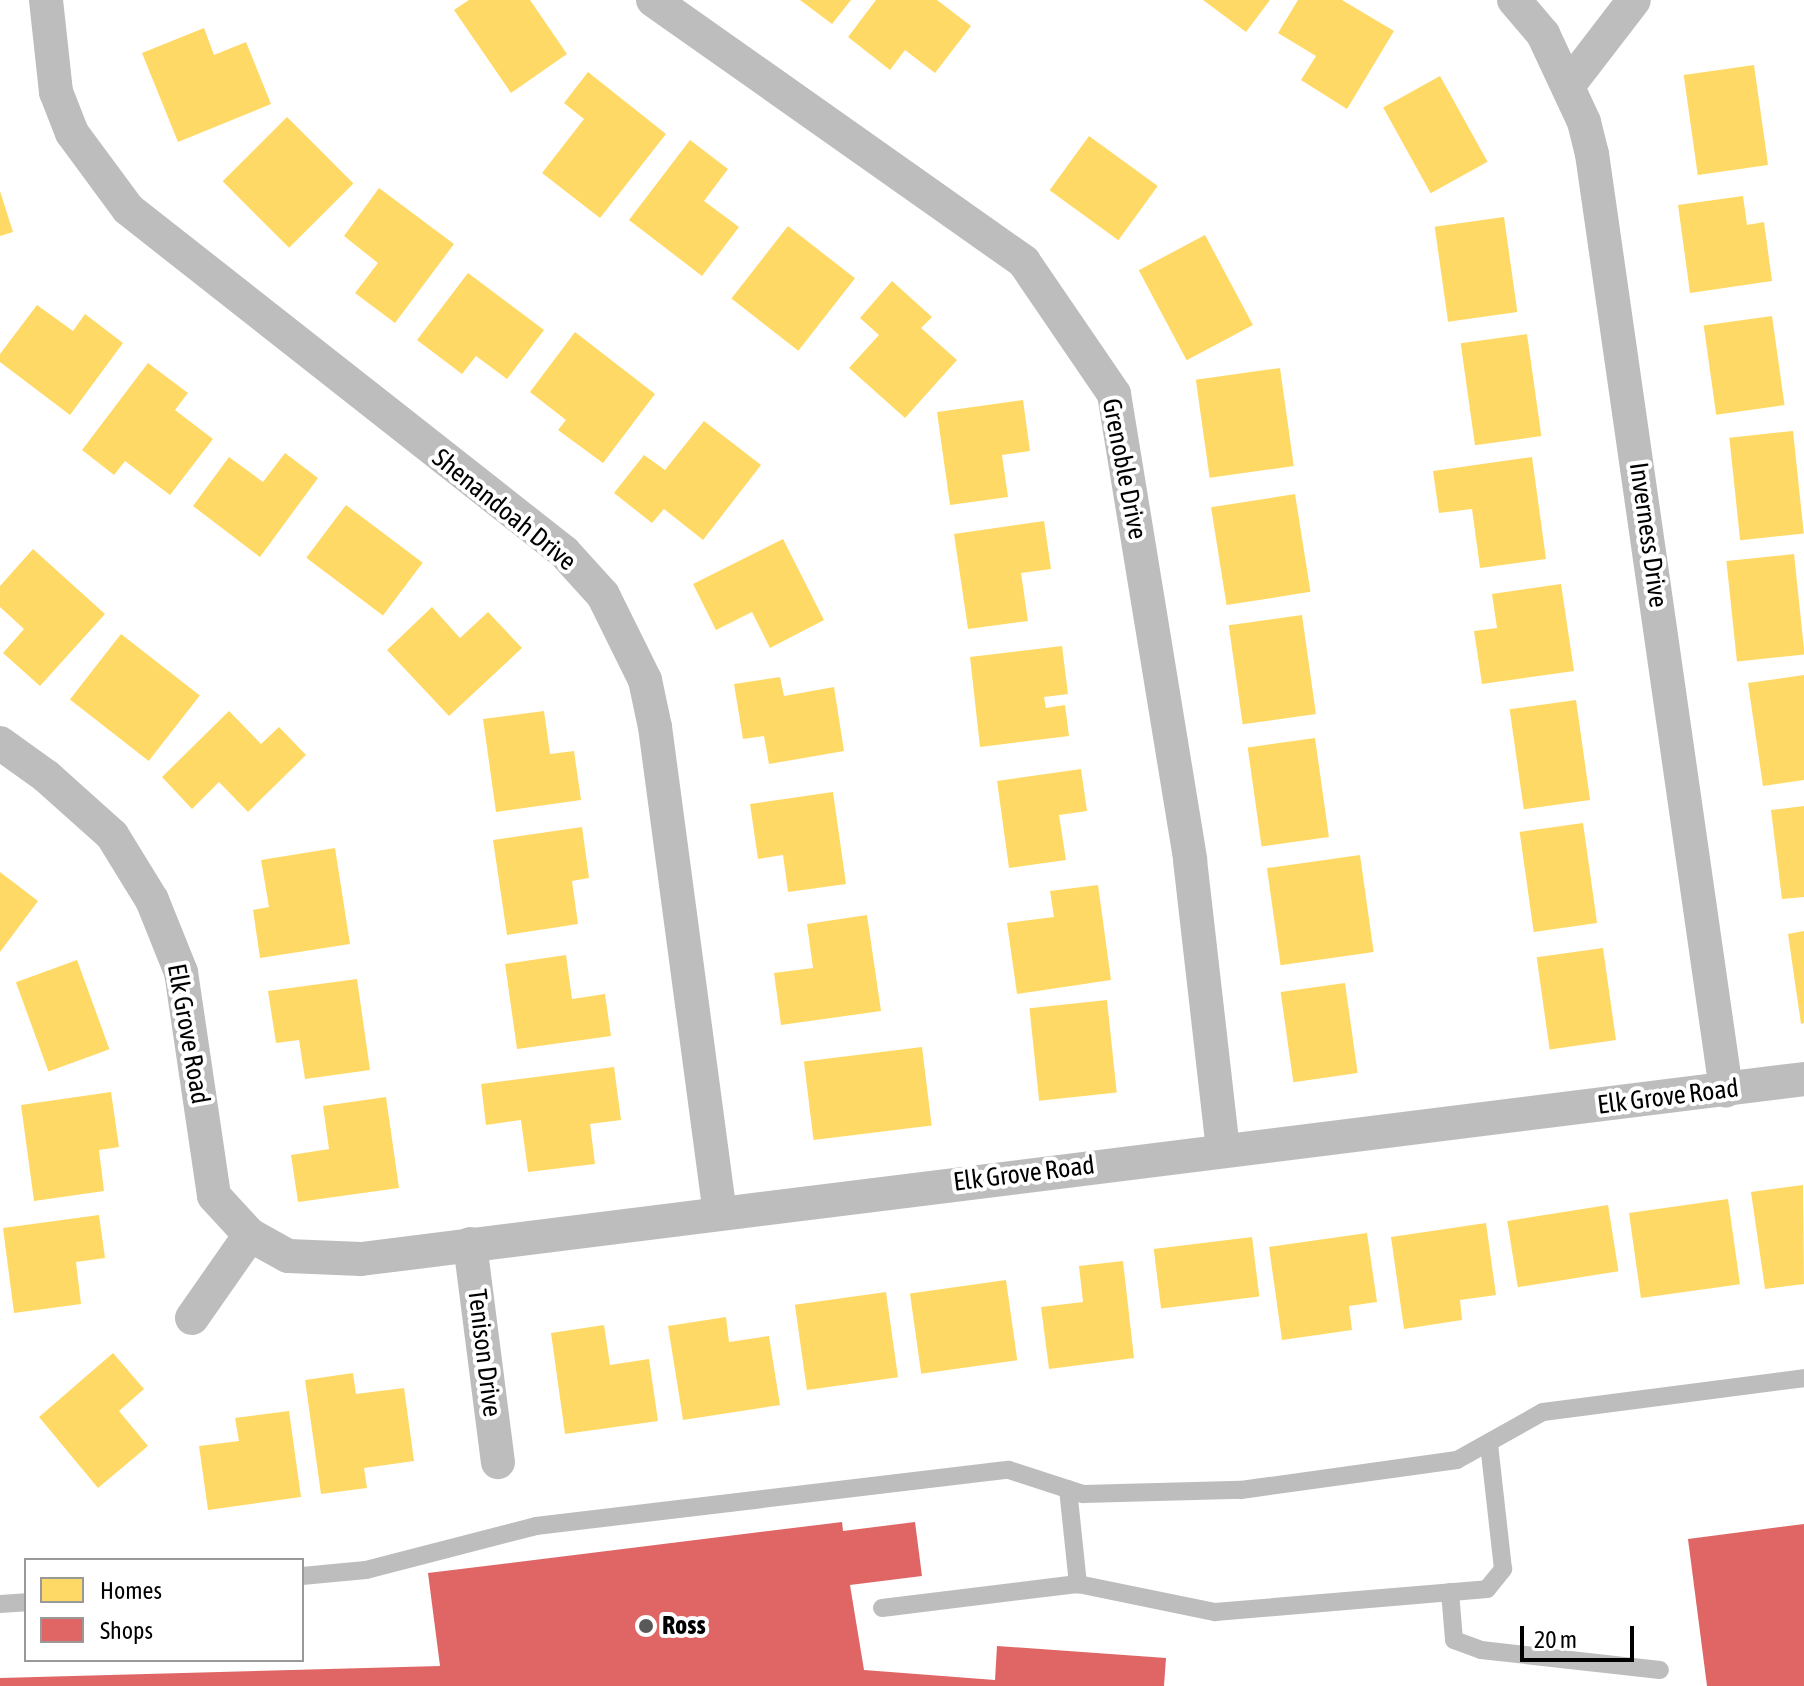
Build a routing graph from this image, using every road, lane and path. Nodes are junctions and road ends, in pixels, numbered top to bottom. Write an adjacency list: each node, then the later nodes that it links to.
1 (46, 0): 10 (street, Shenandoah Drive)
2 (653, 0): 9 (street, Grenoble Drive)
3 (1514, 0): 5 (street, Inverness Drive)
4 (1634, 0): 5 (street)
5 (1568, 86): 8 (street, Inverness Drive)
6 (0, 743): 11 (street, Elk Grove Road)
7 (1804, 1079): 8 (street, Elk Grove Road)
8 (1726, 1090): 9 (street, Elk Grove Road)
9 (1223, 1151): 10 (street, Elk Grove Road)
10 (720, 1211): 12 (street, Elk Grove Road)
11 (250, 1235): 12 (street, Elk Grove Road); 13 (street)
12 (470, 1244): 16 (street, Tenison Drive)
13 (192, 1318)
14 (1804, 1378): 15 (lane)
15 (1489, 1444): 17 (lane); 20 (lane)
16 (498, 1462)
17 (1068, 1489): 18 (lane); 19 (lane)
18 (304, 1576)
19 (1078, 1584): 20 (lane); 23 (lane)
20 (1450, 1592): 24 (lane)
21 (24, 1602): 22 (lane)
22 (0, 1604)
23 (882, 1608)
24 (1660, 1670)

